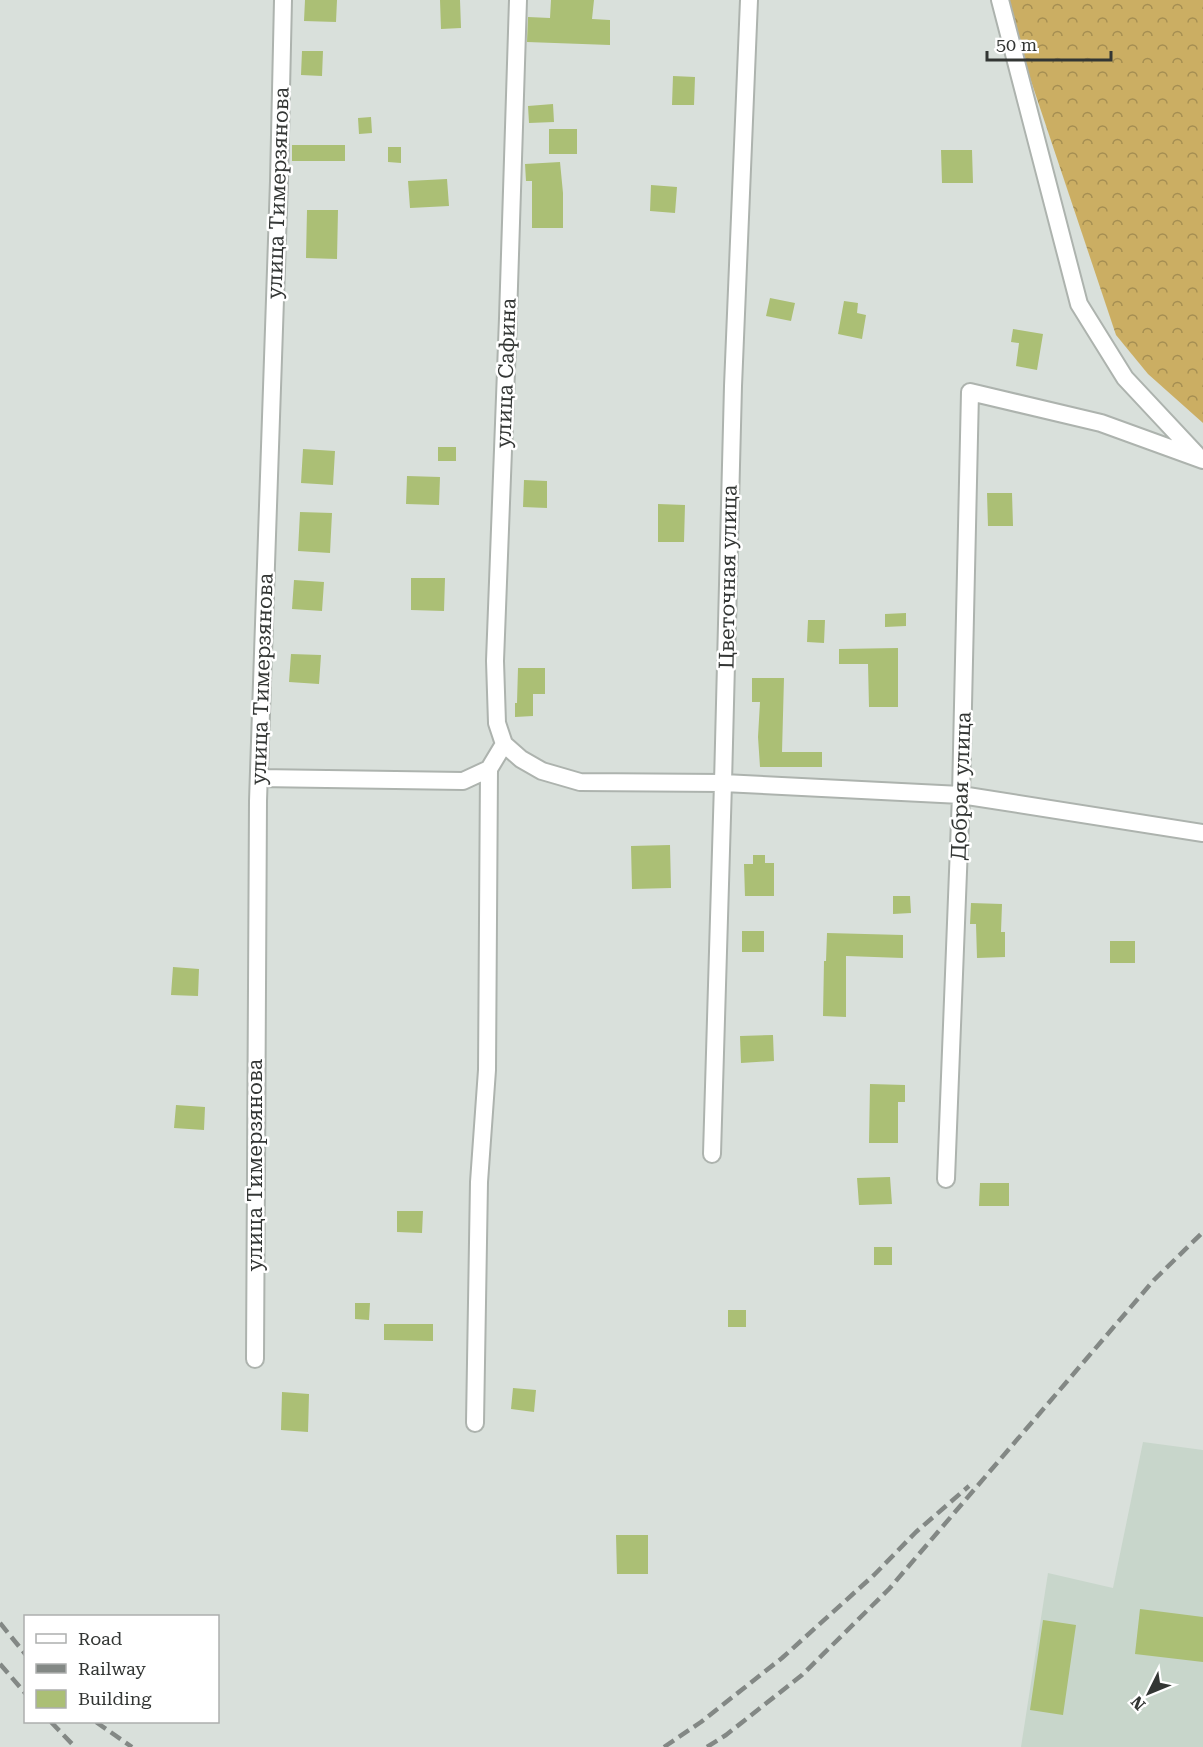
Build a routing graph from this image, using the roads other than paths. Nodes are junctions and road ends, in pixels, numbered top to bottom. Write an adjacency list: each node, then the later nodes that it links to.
1 (283, 0): 8 (street, улица Тимерзянова)
2 (518, 0): 6 (street, улица Сафина)
3 (749, 0): 9 (street, Цветочная улица)
4 (1000, 0): 5 (street)
5 (1201, 458): 10 (street, Добрая улица)
6 (504, 744): 7 (street); 9 (street)
7 (489, 769): 8 (street); 15 (street)
8 (259, 778): 14 (street, улица Тимерзянова)
9 (723, 783): 10 (street); 12 (street, Цветочная улица)
10 (961, 795): 11 (street); 13 (street, Добрая улица)
11 (1203, 833)
12 (712, 1154)
13 (946, 1179)
14 (255, 1359)
15 (475, 1423)

